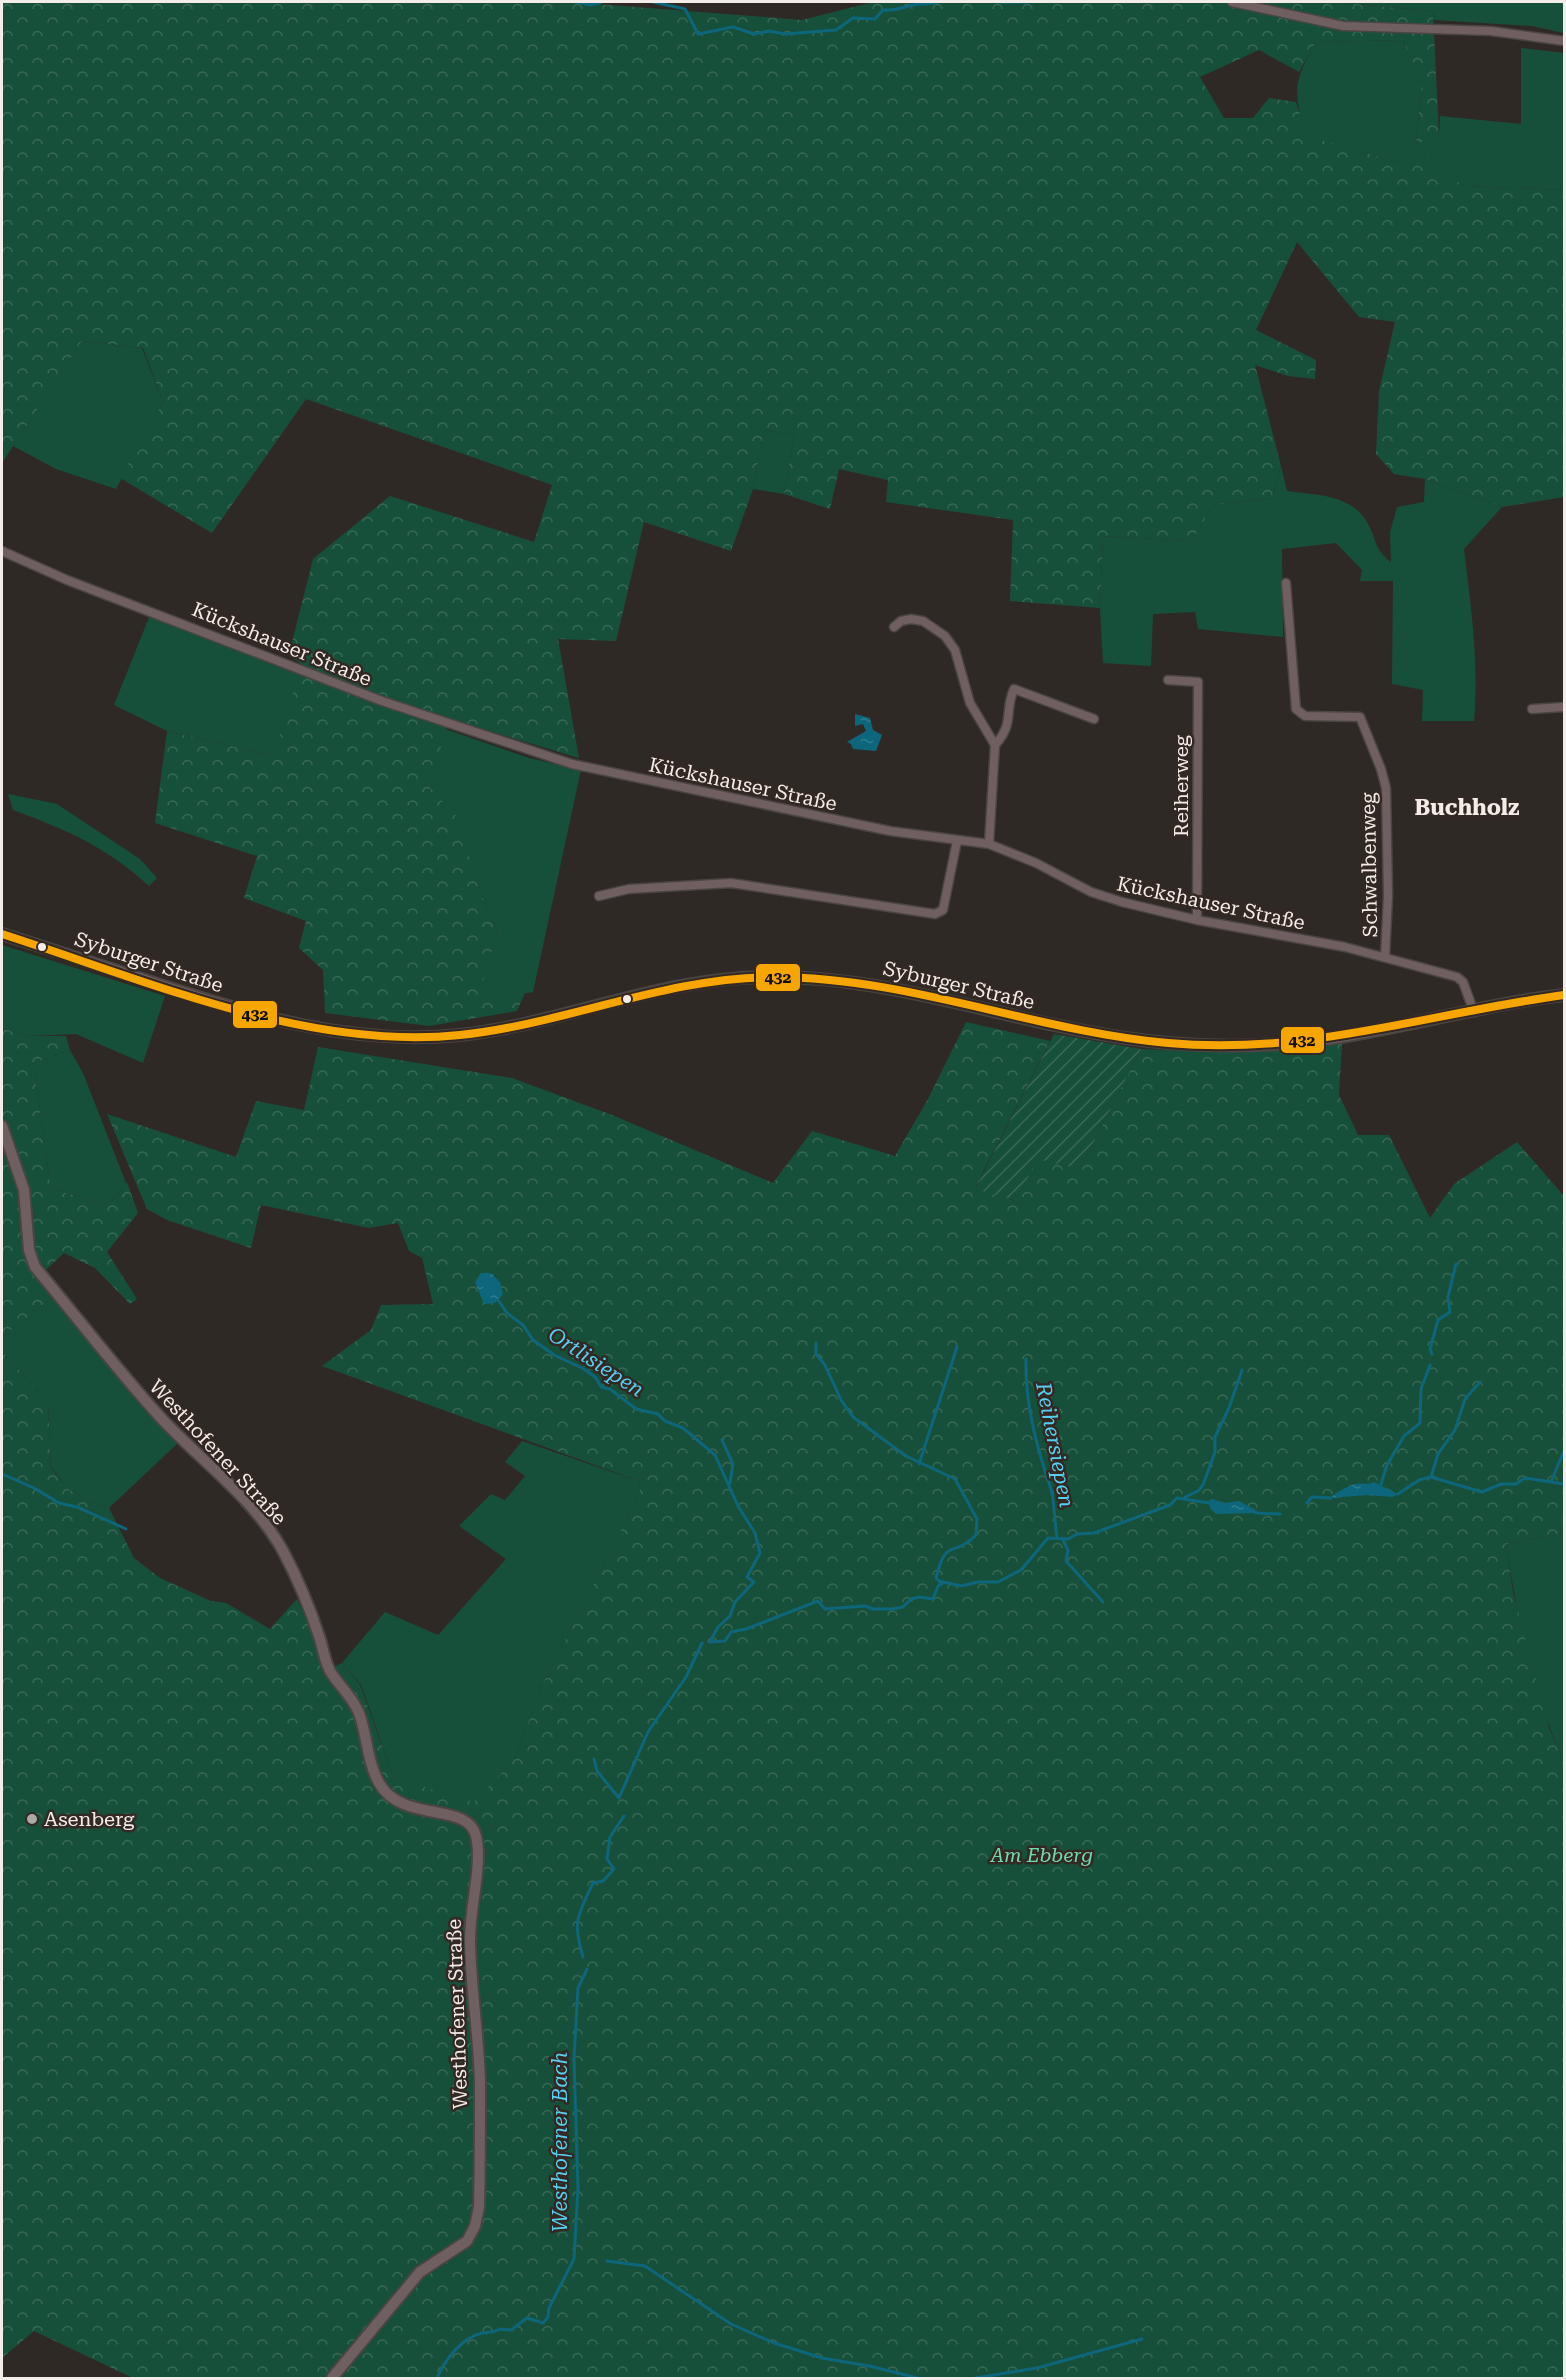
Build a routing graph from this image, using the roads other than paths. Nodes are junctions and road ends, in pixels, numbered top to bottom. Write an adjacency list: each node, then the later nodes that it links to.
1 (1232, 2): 2 (street)
2 (1564, 41)
3 (2, 551): 11 (street, Kückshauser Straße)
4 (1286, 583): 16 (street, Schwalbenweg)
5 (894, 627): 10 (street)
6 (1168, 680): 14 (street, Reiherweg)
7 (1564, 707): 8 (street)
8 (1532, 709)
9 (1094, 719): 10 (street)
10 (995, 745): 12 (street)
11 (957, 841): 12 (street, Kückshauser Straße); 13 (street)
12 (989, 844): 14 (street, Kückshauser Straße)
13 (599, 896)
14 (1197, 920): 16 (street, Kückshauser Straße)
15 (2, 934): 18 (street, Syburger Straße)
16 (1385, 957): 18 (street, Kückshauser Straße)
17 (1564, 995): 18 (street, Syburger Straße)
18 (1474, 1012)
19 (2, 1126): 20 (street, Westhofener Straße)
20 (332, 2379)

